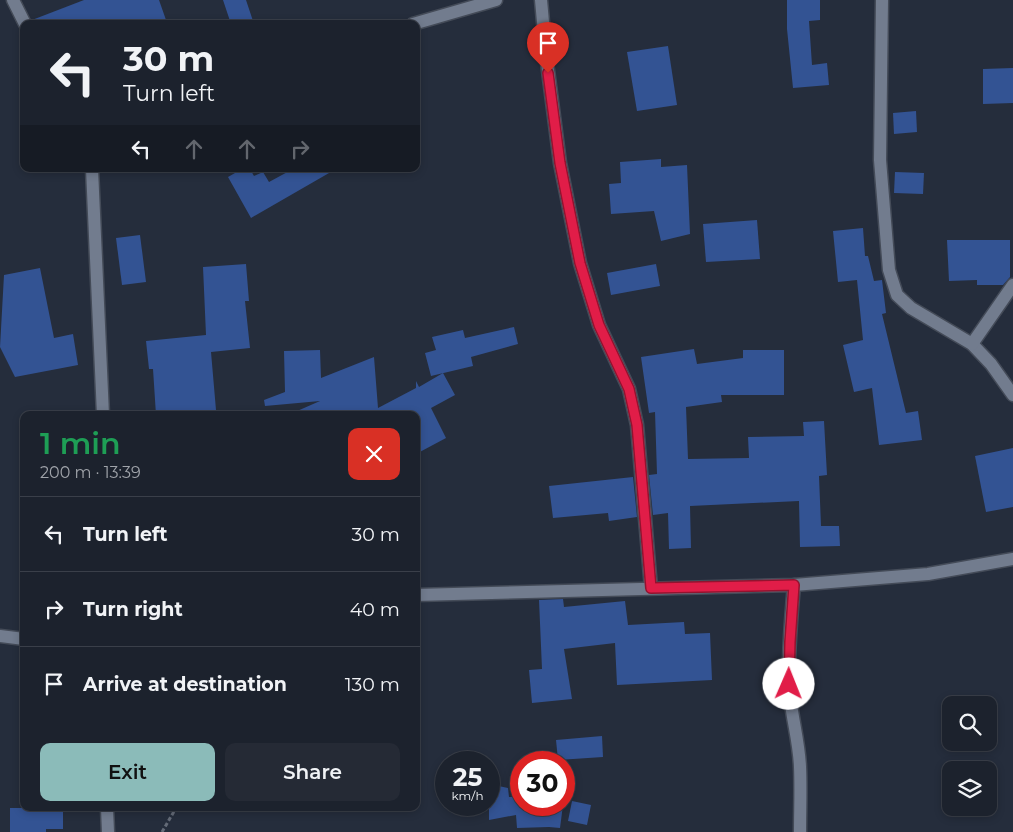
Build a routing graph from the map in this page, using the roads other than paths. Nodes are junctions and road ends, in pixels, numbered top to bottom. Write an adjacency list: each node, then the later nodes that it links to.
1 (13, 0): 5 (street)
2 (496, 0): 6 (street)
3 (541, 0): 14 (street)
4 (882, 0): 9 (street)
5 (23, 20)
6 (420, 22)
7 (93, 172): 11 (street)
8 (1013, 285): 9 (street)
9 (972, 344): 10 (street)
10 (1013, 395)
11 (103, 411)
12 (1013, 559): 13 (street)
13 (794, 585): 14 (street); 20 (street)
14 (651, 588): 15 (street)
15 (420, 595)
16 (0, 636): 17 (street)
17 (20, 639)
18 (107, 811): 19 (street)
19 (108, 832)
20 (800, 832)

